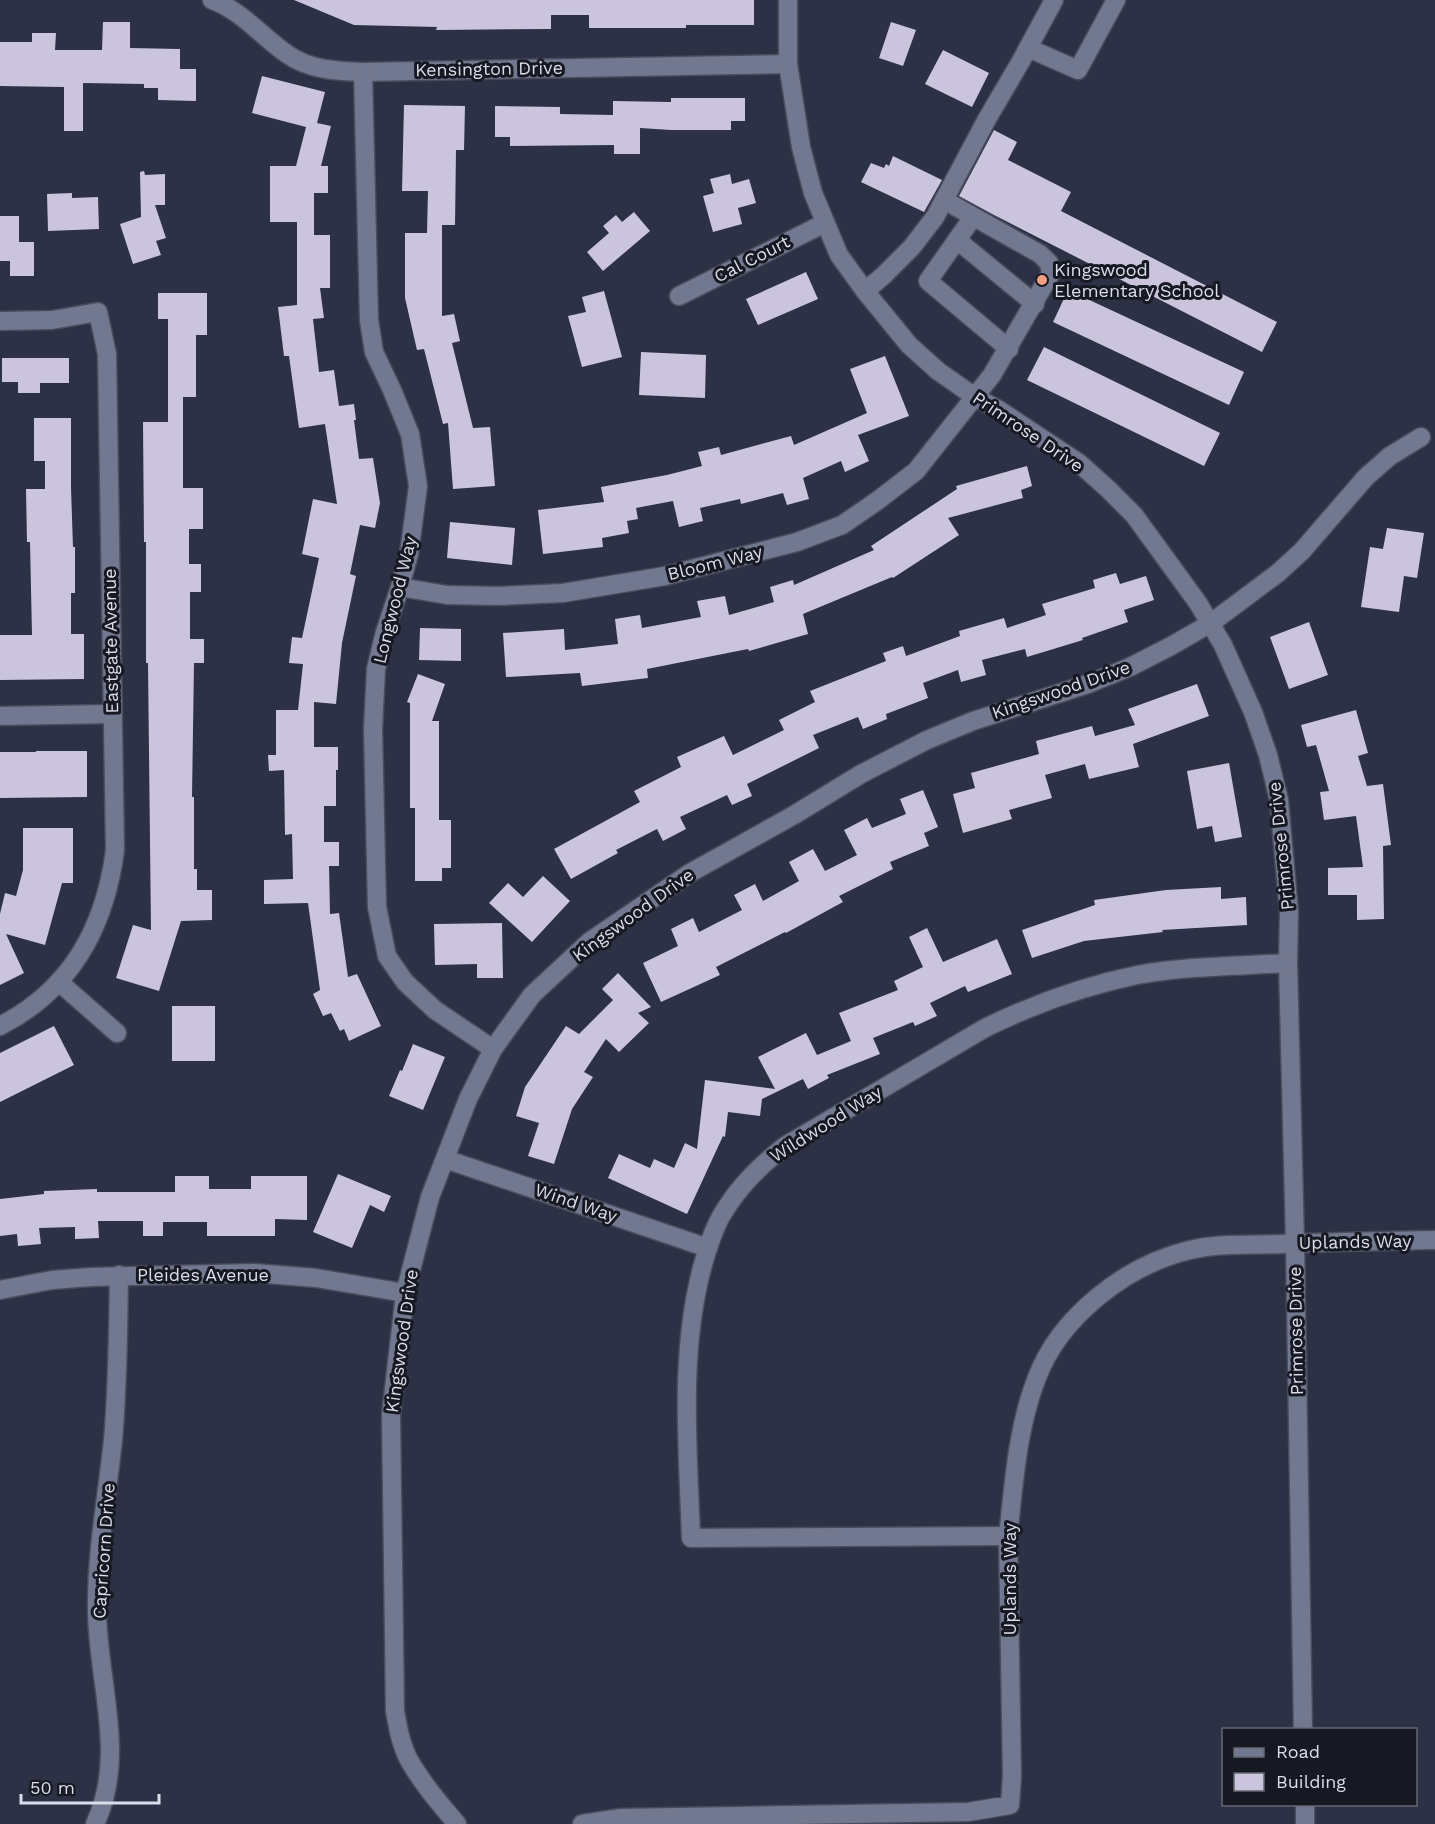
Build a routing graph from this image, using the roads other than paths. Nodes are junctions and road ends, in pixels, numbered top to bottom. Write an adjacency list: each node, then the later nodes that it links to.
1 (212, 0): 7 (street, Kensington Drive)
2 (788, 0): 6 (street, Primrose Drive)
3 (1054, 0): 5 (street)
4 (1116, 0): 5 (street)
5 (1028, 48): 8 (street)
6 (788, 64): 7 (street, Kensington Drive); 10 (street, Primrose Drive)
7 (363, 72): 19 (street, Longwood Way)
8 (944, 200): 9 (street, Bloom Way); 12 (street)
9 (973, 217): 11 (street); 14 (street, Bloom Way)
10 (825, 223): 12 (street, Primrose Drive); 13 (street, Cal Court)
11 (957, 240): 14 (street); 16 (street)
12 (865, 291): 17 (street, Primrose Drive)
13 (679, 296)
14 (1035, 304): 16 (street, Bloom Way)
15 (0, 321): 21 (street, Eastgate Avenue)
16 (1009, 348): 17 (street, Bloom Way)
17 (975, 397): 19 (street, Bloom Way); 20 (street, Primrose Drive)
18 (1421, 437): 20 (street, Kingswood Drive)
19 (400, 587): 27 (street, Longwood Way)
20 (1211, 623): 23 (street, Primrose Drive); 27 (street, Kingswood Drive)
21 (112, 714): 22 (street); 24 (street, Eastgate Avenue)
22 (0, 716)
23 (1288, 963): 30 (street, Primrose Drive); 31 (street, Wildwood Way)
24 (58, 982): 25 (street, Eastgate Avenue); 26 (street)
25 (0, 1026)
26 (117, 1034)
27 (494, 1049): 28 (street, Kingswood Drive)
28 (445, 1158): 31 (street, Wind Way); 34 (street, Kingswood Drive)
29 (1435, 1240): 30 (street, Uplands Way)
30 (1295, 1243): 35 (street, Uplands Way); 36 (street, Primrose Drive)
31 (708, 1248): 35 (street, Wildwood Way)
32 (119, 1275): 33 (street, Pleides Avenue); 34 (street, Pleides Avenue); 38 (street, Capricorn Drive)
33 (0, 1290)
34 (405, 1293): 39 (street, Kingswood Drive)
35 (1008, 1536): 40 (street, Uplands Way)
36 (1303, 1728)
37 (1305, 1806): 41 (street)
38 (95, 1824)
39 (457, 1824)
40 (582, 1824)
41 (1305, 1824)

